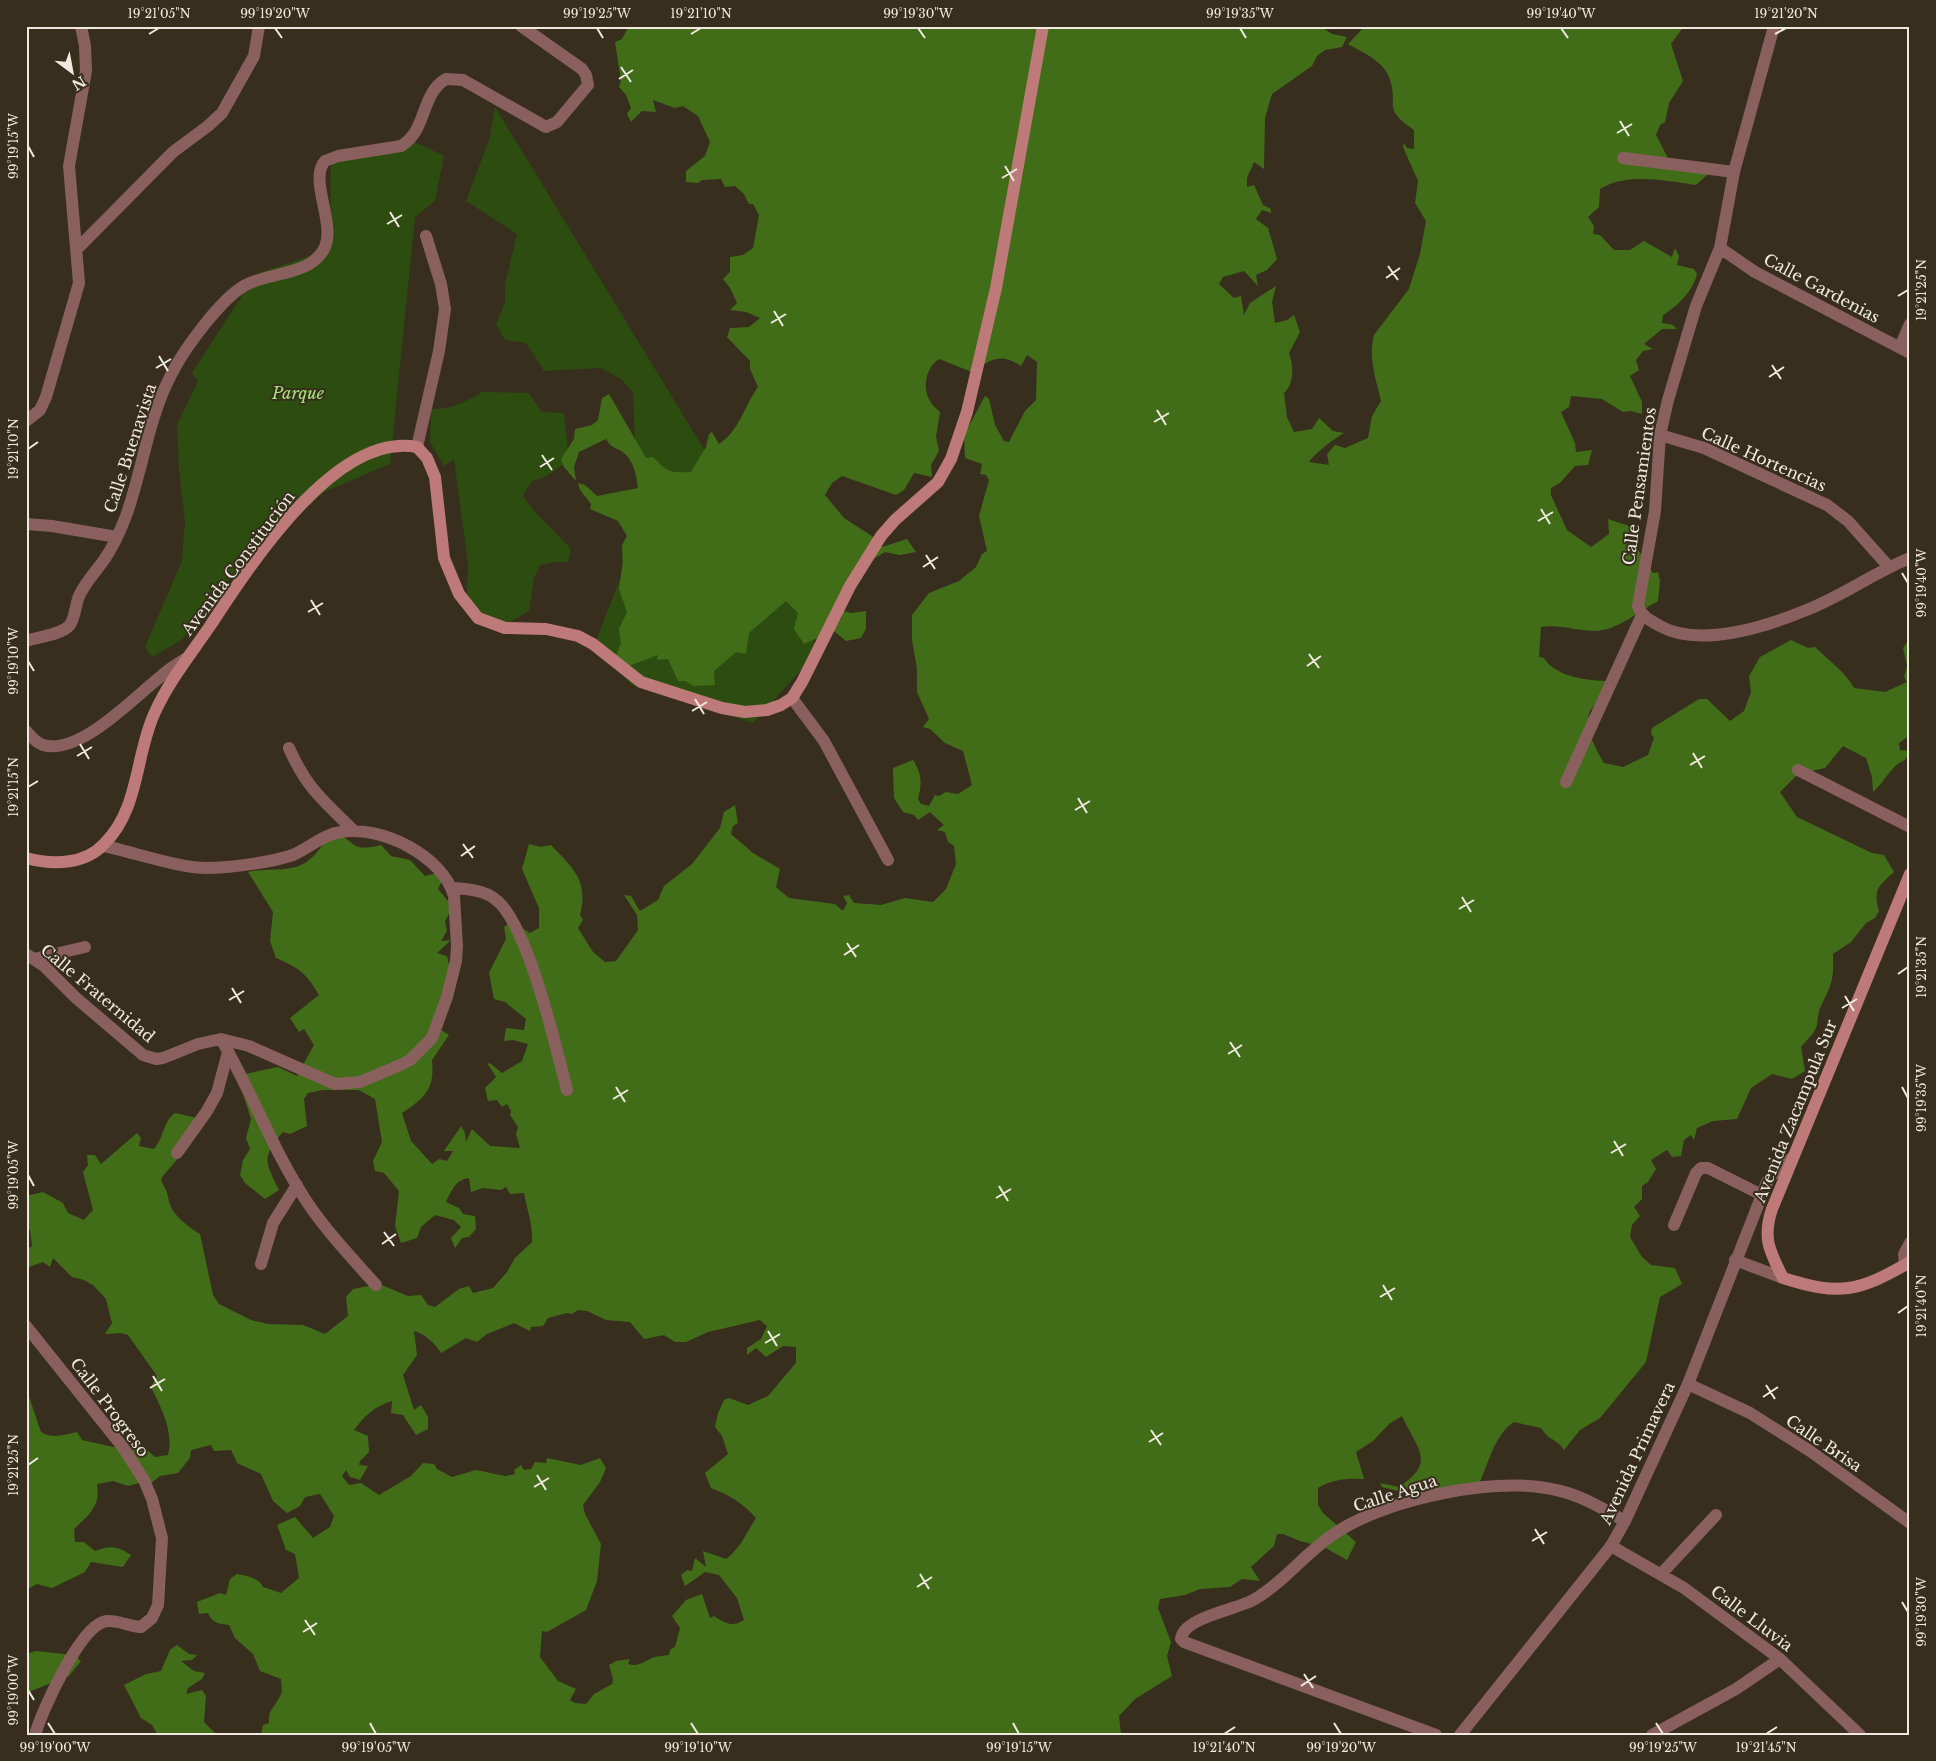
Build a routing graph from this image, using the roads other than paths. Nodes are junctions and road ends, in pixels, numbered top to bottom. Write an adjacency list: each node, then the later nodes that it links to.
1 (81, 26): 10 (street)
2 (259, 26): 10 (street)
3 (521, 26): 17 (street, Calle Buenavista)
4 (1043, 26): 23 (main road)
5 (1774, 26): 7 (street, Calle Pensamientos)
6 (1622, 158): 7 (street)
7 (1734, 172): 9 (street, Calle Pensamientos)
8 (426, 236): 15 (street)
9 (1720, 248): 12 (street, Calle Gardenias); 14 (street, Calle Pensamientos)
10 (77, 249): 13 (street)
11 (1910, 324): 12 (street)
12 (1905, 350)
13 (26, 421)
14 (1660, 435): 19 (street, Calle Hortencias); 20 (street, Calle Pensamientos)
15 (417, 447): 22 (main road, Avenida Constitución); 23 (main road)
16 (26, 524): 17 (street)
17 (117, 538): 21 (street, Calle Buenavista)
18 (1910, 558): 19 (street)
19 (1889, 566): 20 (street)
20 (1642, 615): 27 (street)
21 (26, 641)
22 (188, 657): 24 (street); 30 (main road, Avenida Constitución)
23 (792, 698): 32 (street)
24 (26, 731)
25 (289, 748): 29 (street)
26 (1798, 770): 28 (street)
27 (1566, 782)
28 (1910, 826)
29 (354, 831): 30 (street); 34 (street)
30 (104, 846): 31 (main road, Avenida Constitución)
31 (26, 858)
32 (888, 860)
33 (1910, 874): 41 (main road, Avenida Zacampula Sur)
34 (452, 888): 37 (street); 39 (street)
35 (85, 947): 36 (street)
36 (30, 956): 37 (street, Calle Fraternidad)
37 (220, 1039): 38 (street)
38 (228, 1052): 40 (street); 42 (street)
39 (567, 1090)
40 (177, 1153)
41 (1793, 1157): 43 (street, Avenida Primavera); 49 (main road, Avenida Zacampula Sur)
42 (297, 1185): 48 (street); 50 (street)
43 (1762, 1195): 44 (street); 46 (street, Avenida Primavera)
44 (1674, 1225)
45 (1910, 1243): 47 (street)
46 (1736, 1260): 49 (street); 52 (street, Avenida Primavera)
47 (1908, 1263): 49 (main road)
48 (261, 1264)
49 (1782, 1278)
50 (376, 1285)
51 (26, 1326): 59 (street, Calle Progreso)
52 (1688, 1384): 54 (street, Avenida Primavera); 55 (street, Calle Brisa)
53 (1716, 1514): 57 (street)
54 (1626, 1521): 56 (street, Avenida Primavera); 60 (street, Calle Agua)
55 (1910, 1523)
56 (1610, 1546): 57 (street, Calle Lluvia); 61 (street, Avenida Primavera)
57 (1661, 1574): 58 (street, Calle Lluvia)
58 (1780, 1659): 62 (street); 63 (street, Calle Lluvia)
59 (34, 1735)
60 (1436, 1735)
61 (1460, 1735)
62 (1652, 1735)
63 (1860, 1735)

